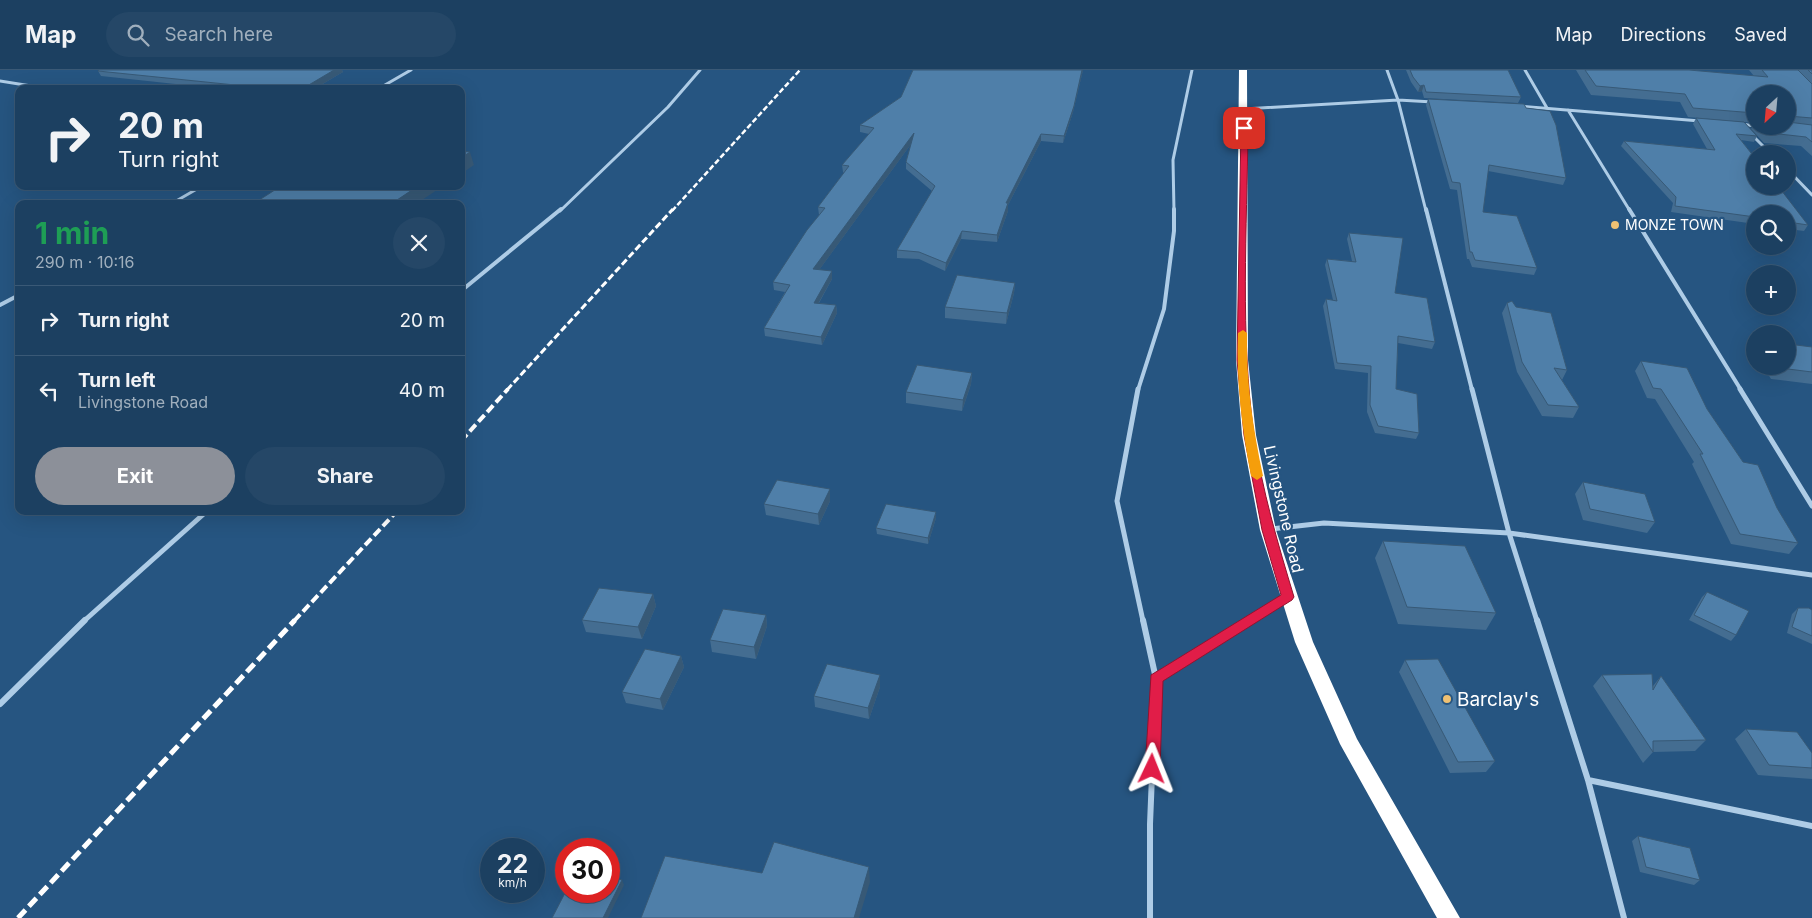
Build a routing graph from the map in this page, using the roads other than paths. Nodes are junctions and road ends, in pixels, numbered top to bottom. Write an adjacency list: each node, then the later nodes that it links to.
1 (411, 70): 9 (street)
2 (700, 70): 25 (street)
3 (1192, 70): 34 (street)
4 (1243, 70): 14 (highway, Livingstone Road)
5 (1387, 70): 10 (street)
6 (1525, 70): 13 (street)
7 (0, 81): 8 (street)
8 (25, 85)
9 (385, 85)
10 (1398, 100): 11 (street); 14 (street); 31 (street)
11 (1438, 102)
12 (1517, 106): 13 (street)
13 (1547, 108): 15 (street)
14 (1244, 109): 30 (highway, Livingstone Road)
15 (1568, 110): 16 (street); 28 (street)
16 (1703, 121)
17 (1732, 124): 18 (street)
18 (1742, 124): 19 (street); 20 (street)
19 (1746, 125)
20 (1762, 145)
21 (1796, 178): 23 (street)
22 (195, 190): 24 (street)
23 (1812, 195)
24 (178, 200)
25 (465, 288)
26 (15, 297): 27 (street)
27 (0, 306)
28 (1812, 506)
29 (202, 515): 35 (street)
30 (1268, 530): 31 (street); 33 (highway, Livingstone Road)
31 (1509, 533): 32 (street); 36 (street)
32 (1812, 575)
33 (1288, 597): 34 (street); 39 (highway, Livingstone Road)
34 (1156, 679): 38 (street)
35 (0, 704)
36 (1588, 780): 37 (street); 40 (street)
37 (1812, 826)
38 (1150, 918)
39 (1449, 918)
40 (1624, 918)

